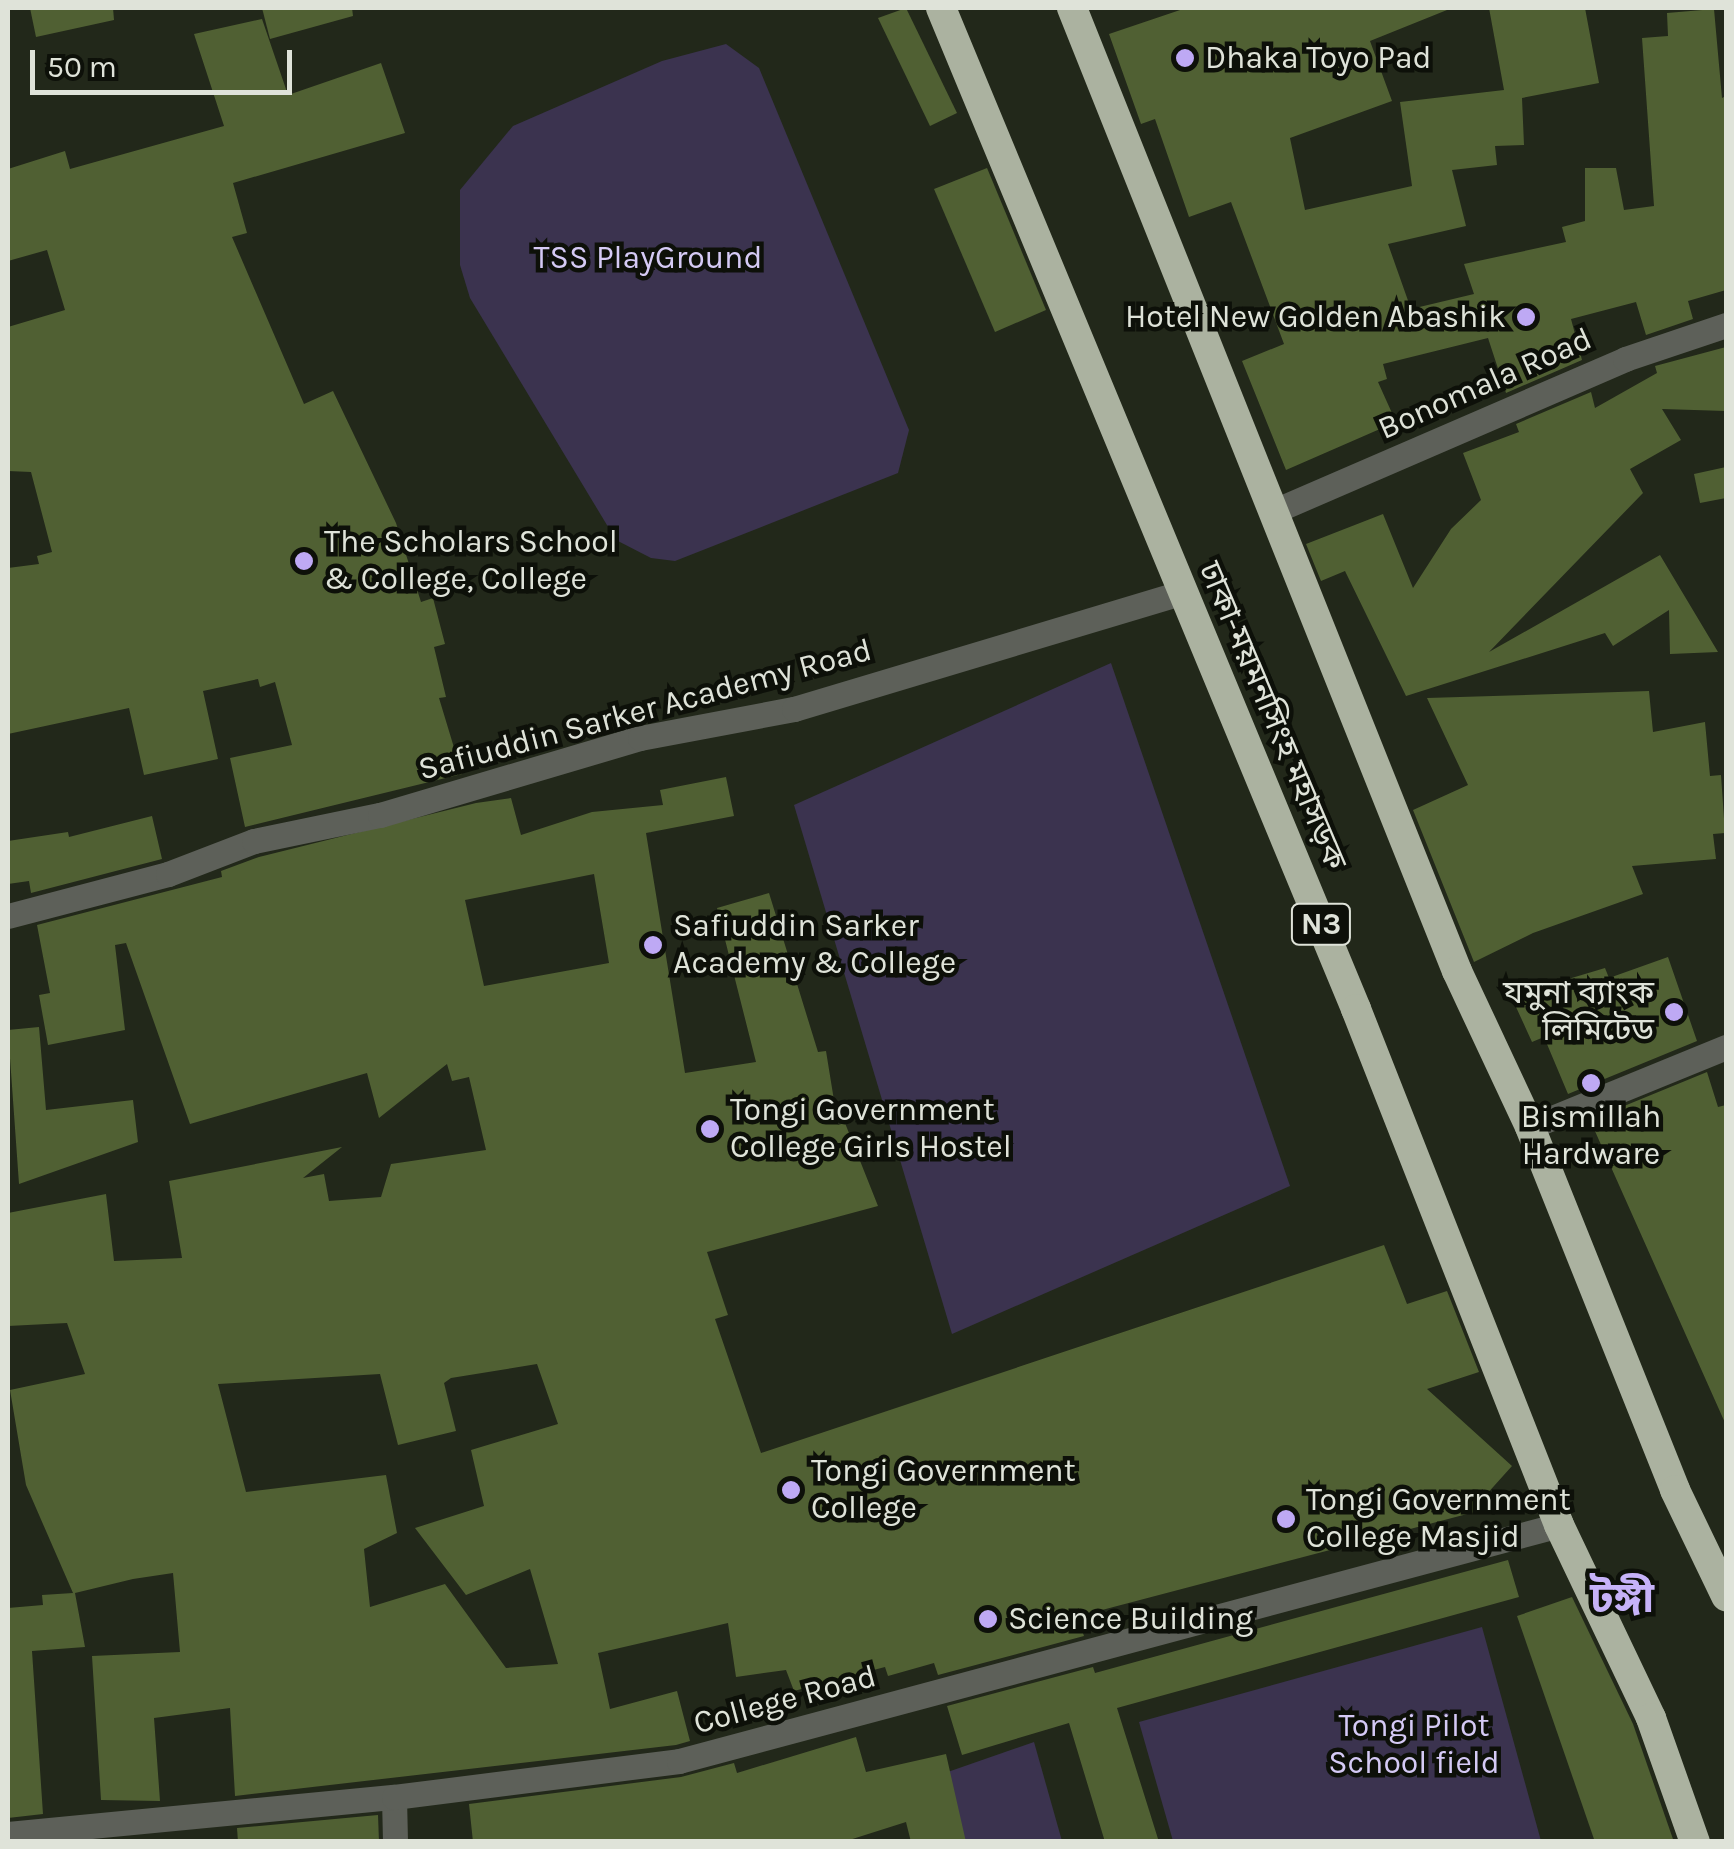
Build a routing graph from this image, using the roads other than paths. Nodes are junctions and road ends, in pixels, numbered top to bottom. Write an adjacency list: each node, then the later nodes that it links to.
1 (941, 8): 5 (highway, ঢাকা-ময়মনসিংহ মহাসড়ক / N3)
2 (1072, 8): 4 (highway)
3 (1726, 324): 4 (street, Bonomala Road)
4 (1272, 512): 8 (highway)
5 (1183, 592): 6 (street, Safiuddin Sarker Academy Road); 9 (highway, ঢাকা-ময়মনসিংহ মহাসড়ক / N3)
6 (8, 916)
7 (1726, 1046): 8 (street)
8 (1530, 1127): 10 (highway)
9 (1559, 1525): 11 (street, College Road); 14 (highway, ঢাকা-ময়মনসিংহ মহাসড়ক / N3)
10 (1726, 1596)
11 (394, 1797): 12 (street, College Road); 13 (street)
12 (8, 1834)
13 (395, 1842)
14 (1695, 1842)

